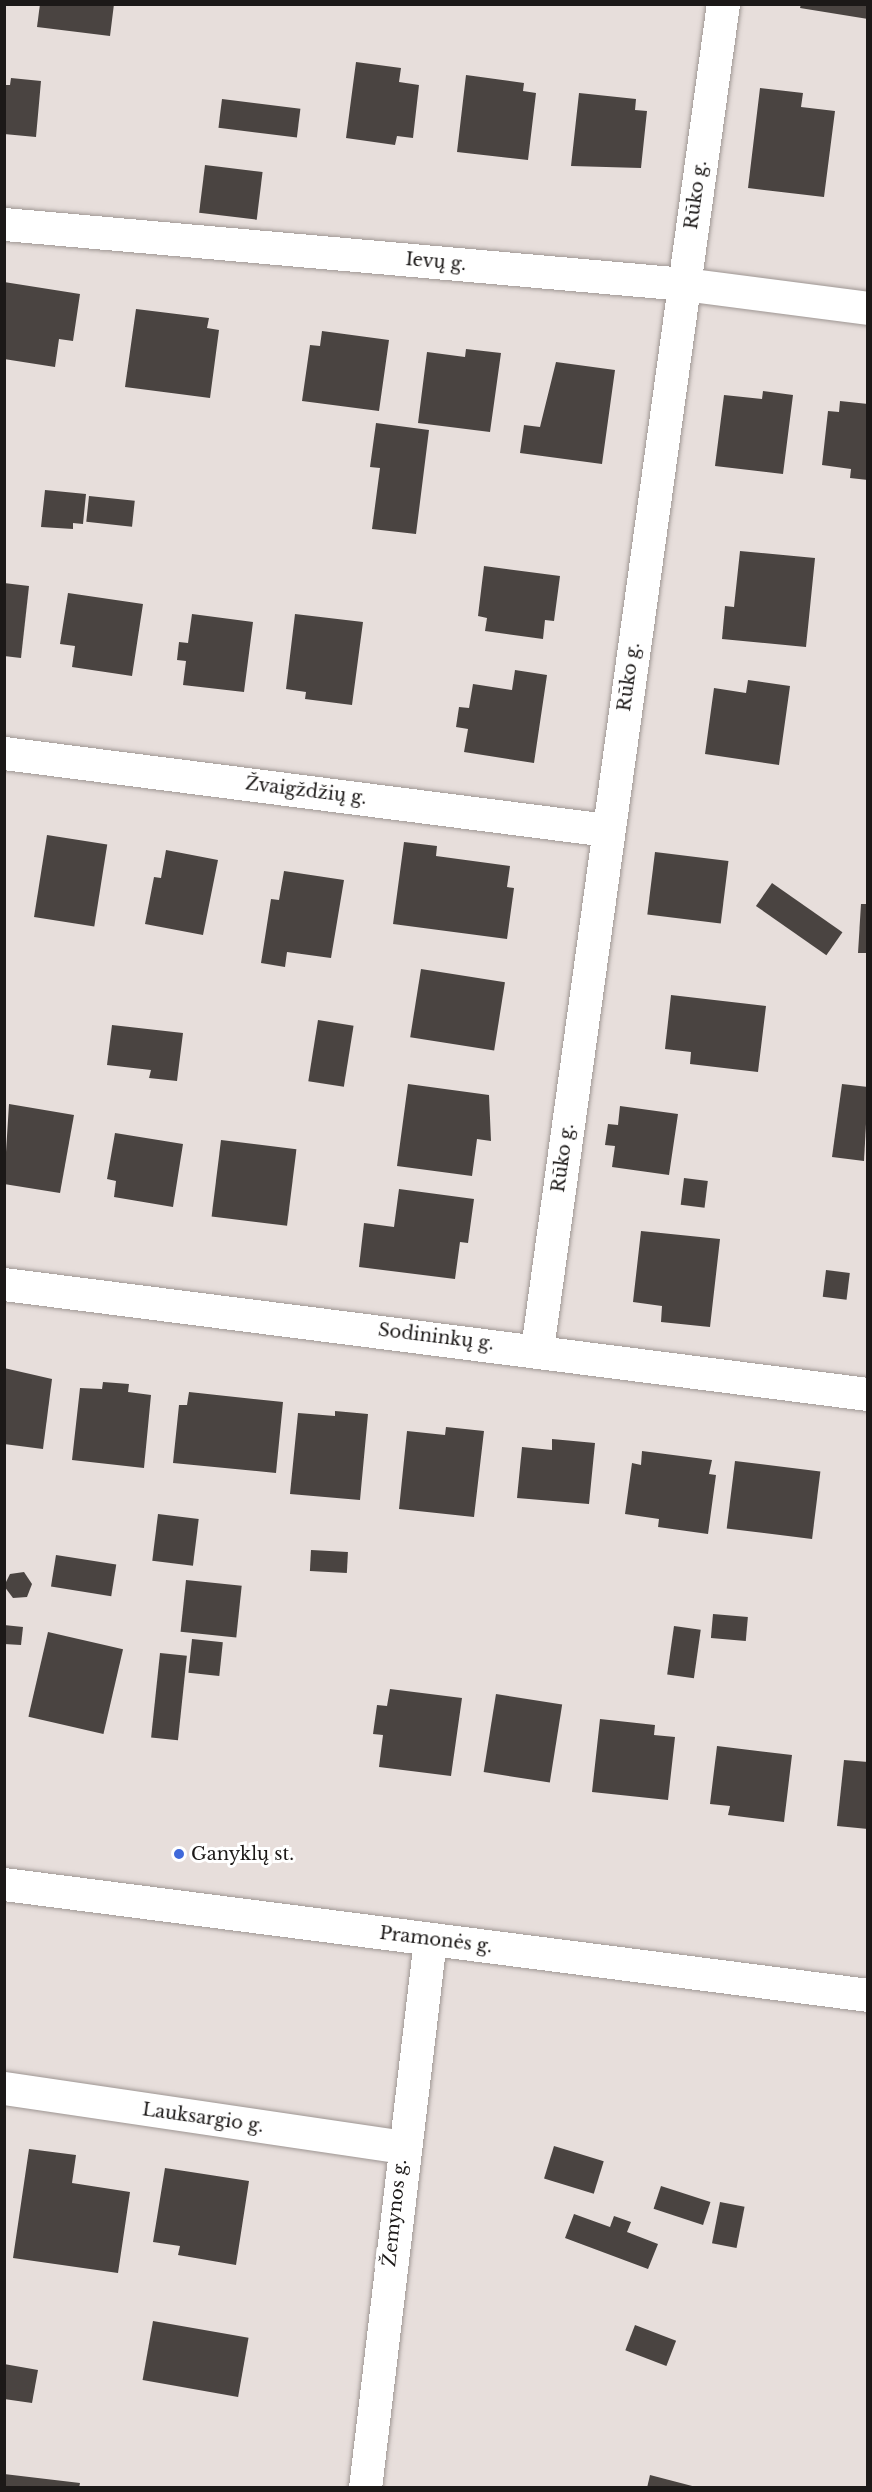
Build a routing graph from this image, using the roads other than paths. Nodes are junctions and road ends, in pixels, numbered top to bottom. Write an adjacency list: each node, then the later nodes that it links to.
1 (723, 4): 3 (street, Rūko g.)
2 (4, 224): 3 (street, Ievų g.)
3 (684, 284): 4 (street, Ievų g.); 6 (street, Rūko g.)
4 (867, 308)
5 (4, 753): 6 (street, Žvaigždžių g.)
6 (607, 830): 8 (street, Rūko g.)
7 (4, 1284): 8 (street, Sodininkų g.)
8 (537, 1349): 9 (street, Sodininkų g.)
9 (867, 1394)
10 (4, 1884): 11 (street, Pramonės g.)
11 (430, 1940): 12 (street, Pramonės g.); 14 (street, Žemynos g.)
12 (867, 1995)
13 (4, 2088): 14 (street, Lauksargio g.)
14 (402, 2147): 15 (street, Žemynos g.)
15 (365, 2487)

